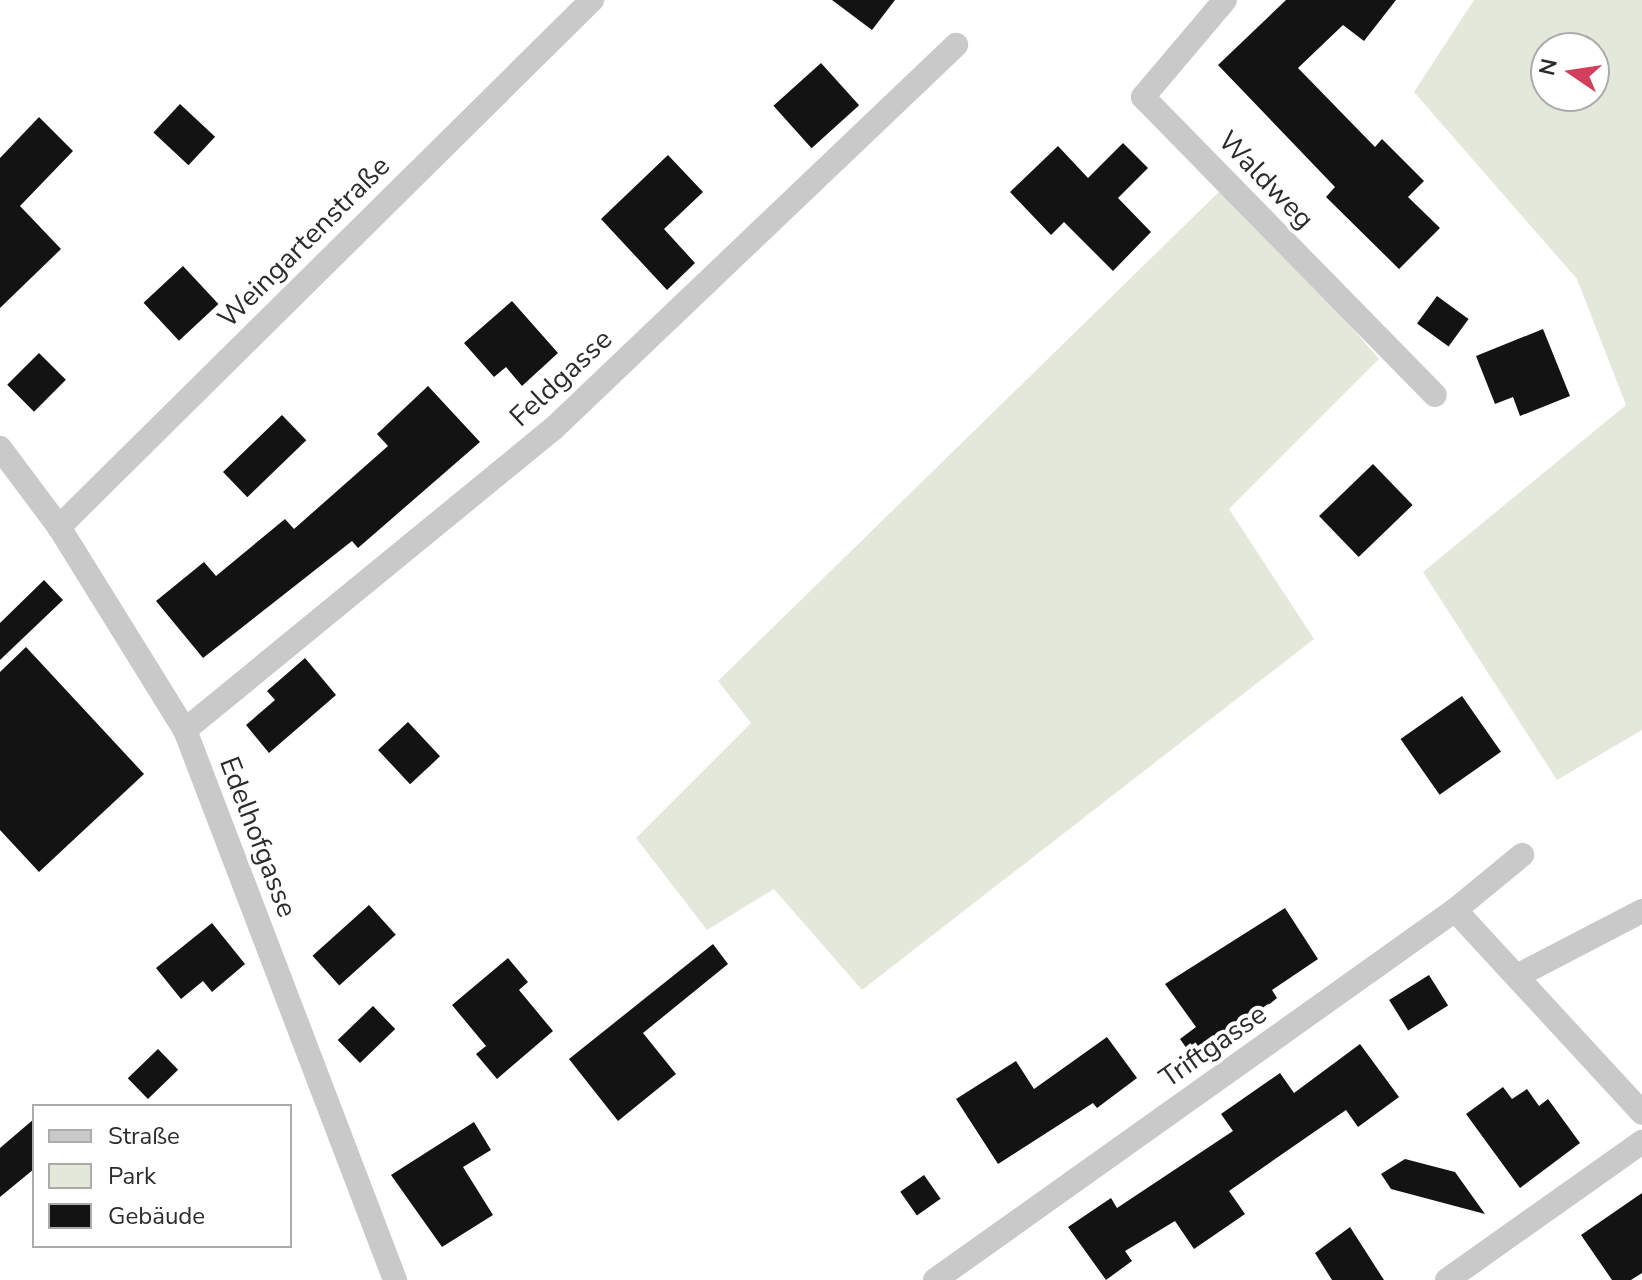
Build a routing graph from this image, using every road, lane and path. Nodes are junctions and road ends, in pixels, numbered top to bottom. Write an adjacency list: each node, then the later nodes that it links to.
1 (592, 0): 6 (street, Weingartenstraße)
2 (1225, 0): 4 (street, Waldweg)
3 (956, 45): 7 (street, Feldgasse)
4 (1435, 395)
5 (0, 448): 6 (street, Edelhofgasse)
6 (59, 527): 7 (street, Edelhofgasse)
7 (185, 730): 14 (street, Edelhofgasse)
8 (1522, 855): 9 (street, Triftgasse)
9 (1455, 910): 11 (street); 15 (street, Triftgasse)
10 (1642, 911): 11 (street)
11 (1519, 975): 12 (street)
12 (1642, 1113)
13 (1642, 1142): 16 (street)
14 (395, 1280)
15 (935, 1280)
16 (1447, 1280)

